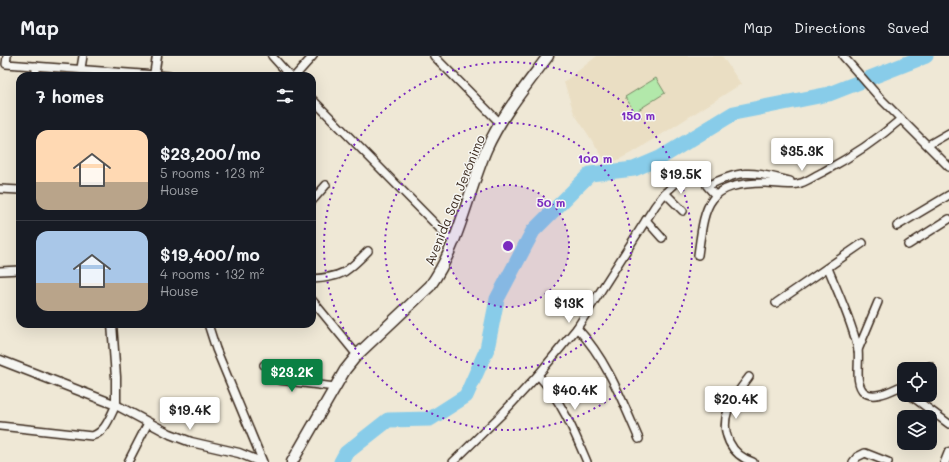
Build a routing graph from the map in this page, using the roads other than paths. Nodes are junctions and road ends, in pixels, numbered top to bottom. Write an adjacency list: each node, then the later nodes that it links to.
1 (83, 56): 10 (street)
2 (157, 56): 13 (street)
3 (272, 56): 14 (street)
4 (313, 56): 15 (street)
5 (434, 56): 18 (street)
6 (548, 56): 18 (main road, Avenida San Jerónimo)
7 (844, 58): 17 (street)
8 (7, 60): 9 (street)
9 (36, 66): 10 (street); 11 (street)
10 (81, 68): 12 (street)
11 (36, 72)
12 (123, 72)
13 (154, 72)
14 (286, 72)
15 (299, 72)
16 (316, 103): 36 (street)
17 (901, 119): 20 (street); 22 (street)
18 (500, 123): 36 (main road, Avenida San Jerónimo)
19 (949, 133): 20 (street)
20 (928, 145): 21 (street)
21 (949, 167)
22 (800, 184): 28 (street); 28 (street)
23 (326, 185): 30 (street)
24 (674, 185): 27 (street)
25 (0, 189): 26 (street)
26 (16, 190)
27 (665, 193): 31 (street); 33 (street)
28 (715, 195): 40 (street)
29 (949, 195): 34 (street)
30 (316, 196)
31 (683, 211)
32 (949, 219): 38 (street)
33 (646, 220): 35 (street); 50 (street)
34 (897, 226)
35 (662, 238)
36 (454, 243): 52 (main road, Avenida San Jerónimo)
37 (863, 243): 41 (street)
38 (908, 244)
39 (368, 250): 44 (street)
40 (698, 255)
41 (828, 268): 46 (street); 51 (street)
42 (16, 270): 43 (street)
43 (0, 271)
44 (316, 278)
45 (878, 302): 51 (street)
46 (776, 303)
47 (316, 305): 52 (street)
48 (112, 328): 60 (street)
49 (209, 328): 68 (street)
50 (577, 328): 55 (street); 64 (street)
51 (858, 350): 58 (street)
52 (357, 355): 57 (main road, Avenida San Jerónimo)
53 (0, 360): 60 (street)
54 (264, 365): 57 (street)
55 (538, 375): 66 (street); 70 (street)
56 (749, 377): 71 (street)
57 (335, 387): 69 (main road, Avenida San Jerónimo)
58 (897, 389)
59 (919, 402): 62 (street)
60 (116, 404): 61 (street); 63 (street)
61 (148, 423): 67 (street); 68 (street)
62 (949, 424)
63 (0, 426)
64 (639, 439)
65 (949, 452): 74 (street)
66 (456, 461)
67 (128, 462)
68 (262, 462)
69 (292, 462)
70 (587, 462)
71 (754, 462)
72 (853, 462): 73 (street)
73 (888, 462)
74 (944, 462)

